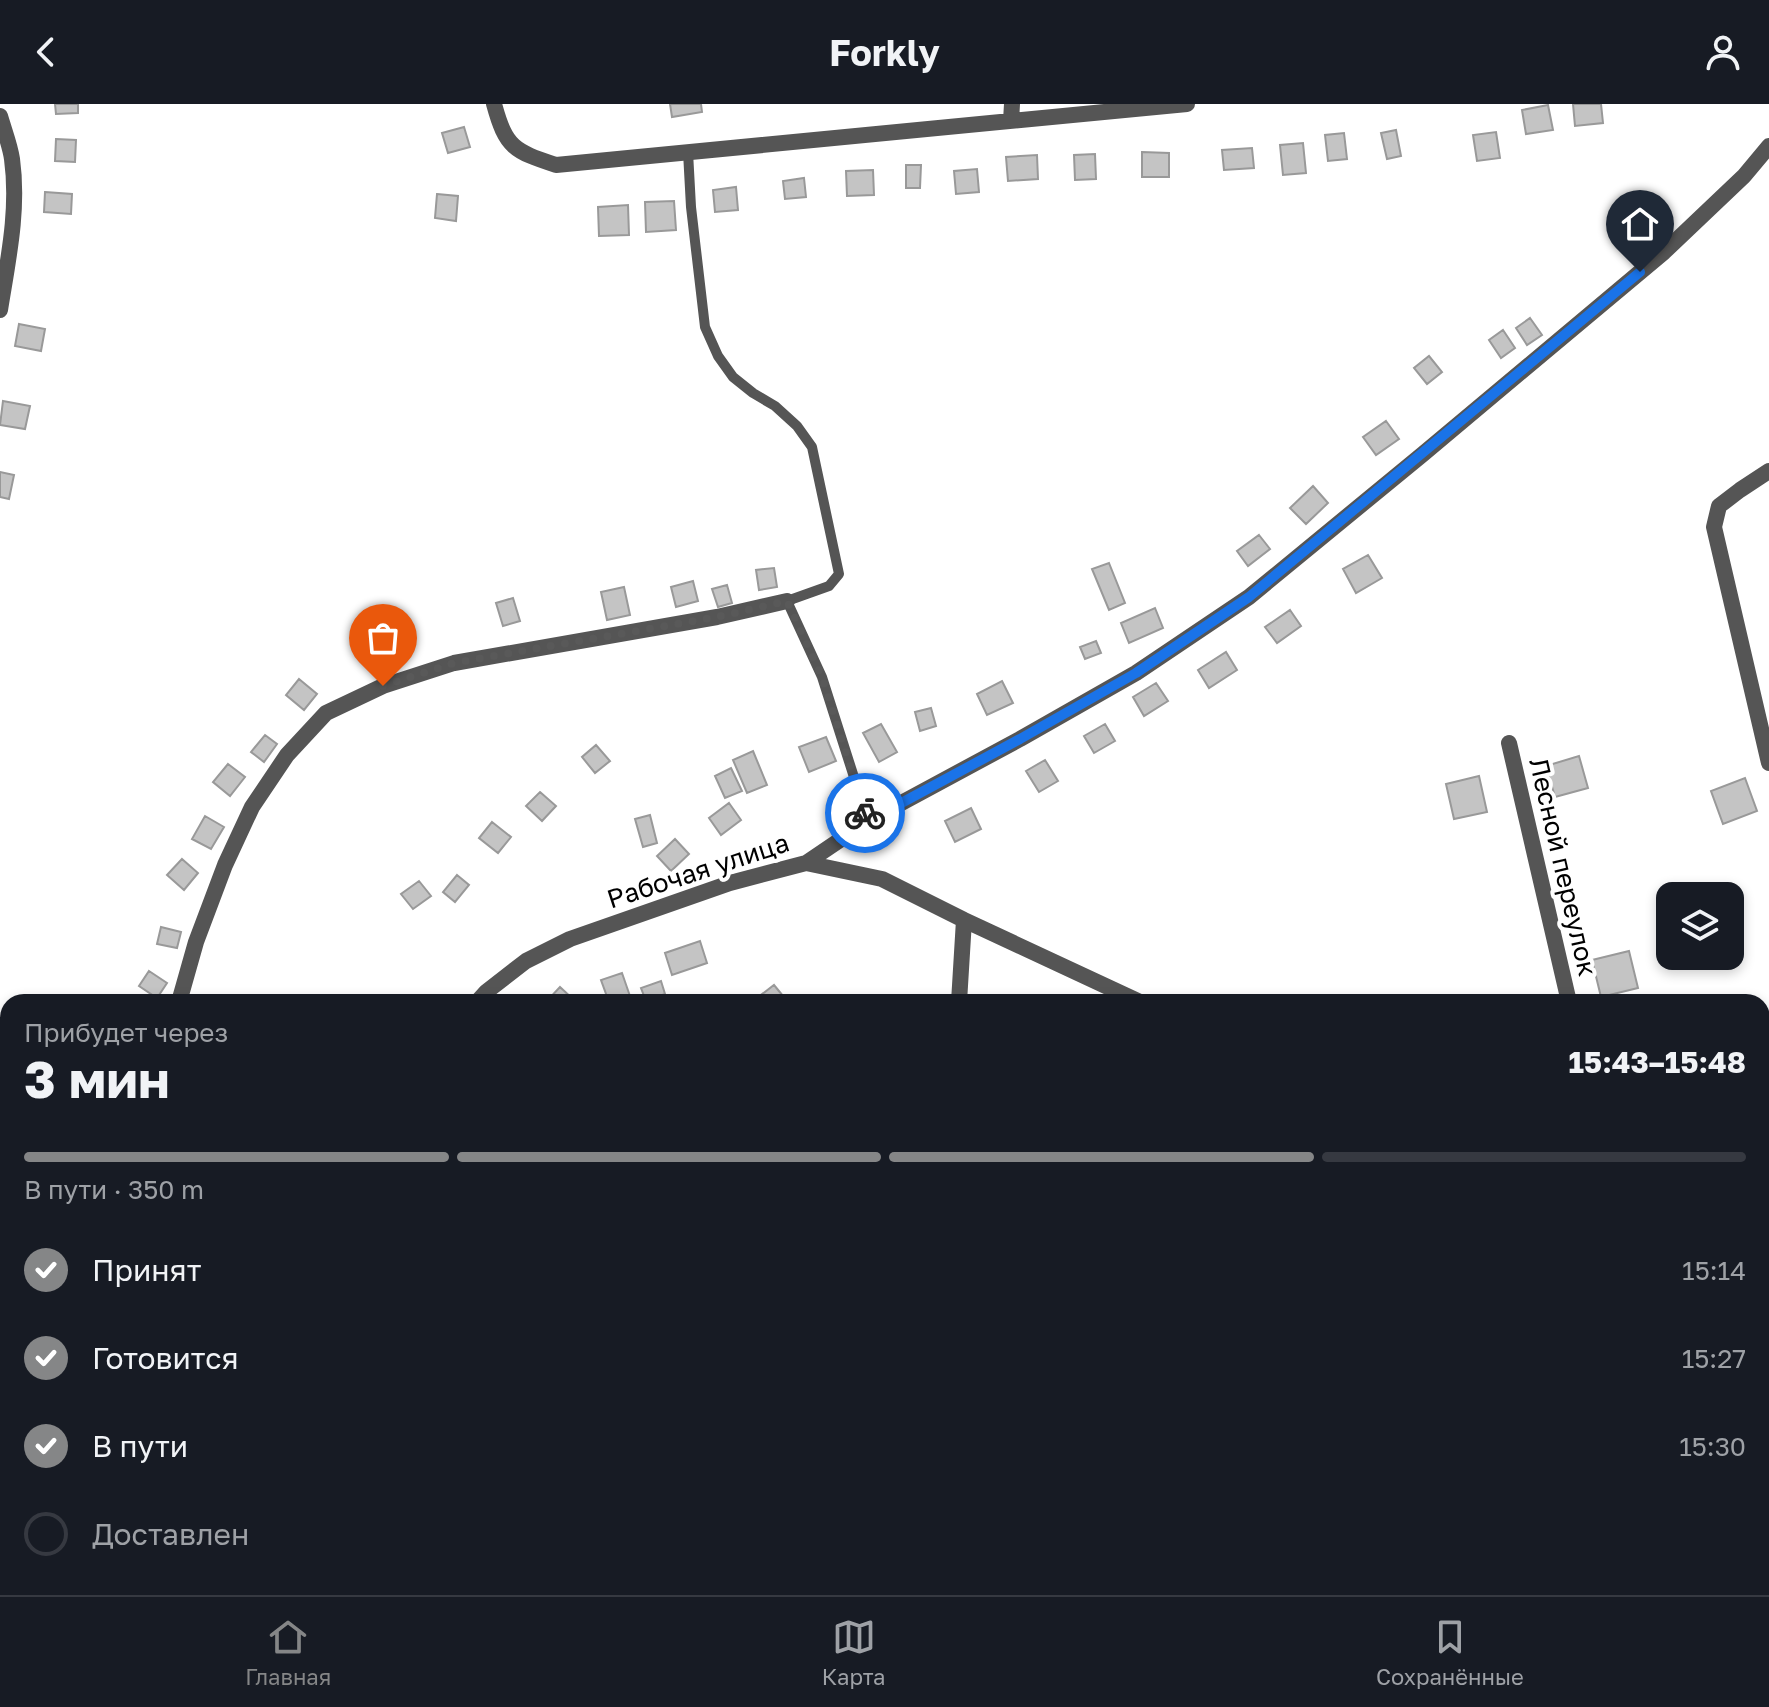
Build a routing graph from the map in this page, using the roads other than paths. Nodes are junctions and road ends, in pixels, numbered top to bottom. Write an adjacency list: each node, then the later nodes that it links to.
1 (494, 104): 6 (street)
2 (1187, 104): 3 (street)
3 (1012, 112): 6 (street)
4 (0, 116): 8 (street)
5 (1769, 146): 14 (street, Рабочая улица)
6 (688, 152): 11 (lane)
7 (0, 165): 8 (street)
8 (14, 181): 9 (street)
9 (0, 310)
10 (1769, 471): 13 (street)
11 (787, 601): 14 (lane); 17 (street)
12 (1509, 743): 21 (street, Лесной переулок)
13 (1769, 763)
14 (868, 821): 15 (street, Рабочая улица)
15 (806, 863): 16 (street); 18 (street, Рабочая улица)
16 (964, 920): 19 (street); 20 (street)
17 (181, 994)
18 (484, 994)
19 (959, 994)
20 (1123, 994)
21 (1567, 994)

